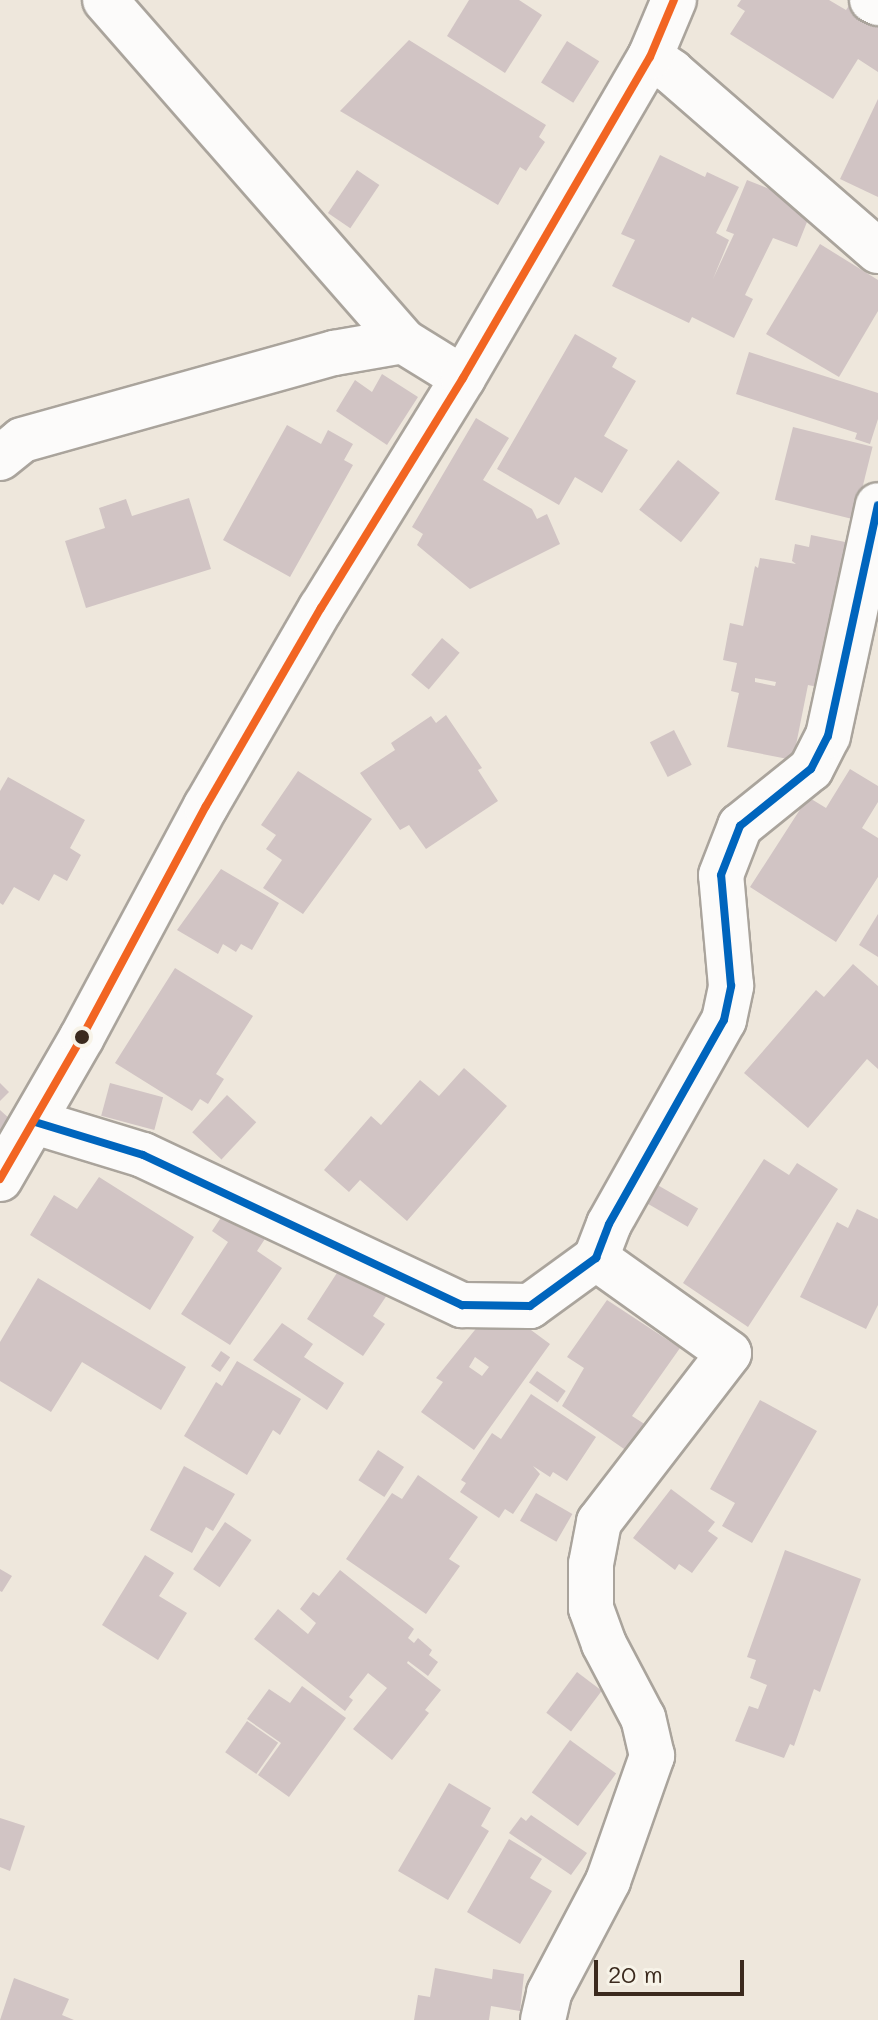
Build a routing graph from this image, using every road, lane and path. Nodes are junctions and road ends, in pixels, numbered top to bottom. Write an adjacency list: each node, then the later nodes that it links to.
1 (105, 0): 7 (street)
2 (674, 0): 5 (street)
3 (872, 0): 4 (street)
4 (878, 3)
5 (650, 57): 6 (street); 8 (street)
6 (878, 251)
7 (403, 341): 8 (street); 9 (street)
8 (463, 378): 11 (street)
9 (0, 458)
10 (878, 505): 13 (street)
11 (35, 1122): 12 (street); 13 (street)
12 (0, 1179)
13 (596, 1258): 14 (street)
14 (543, 2020)

